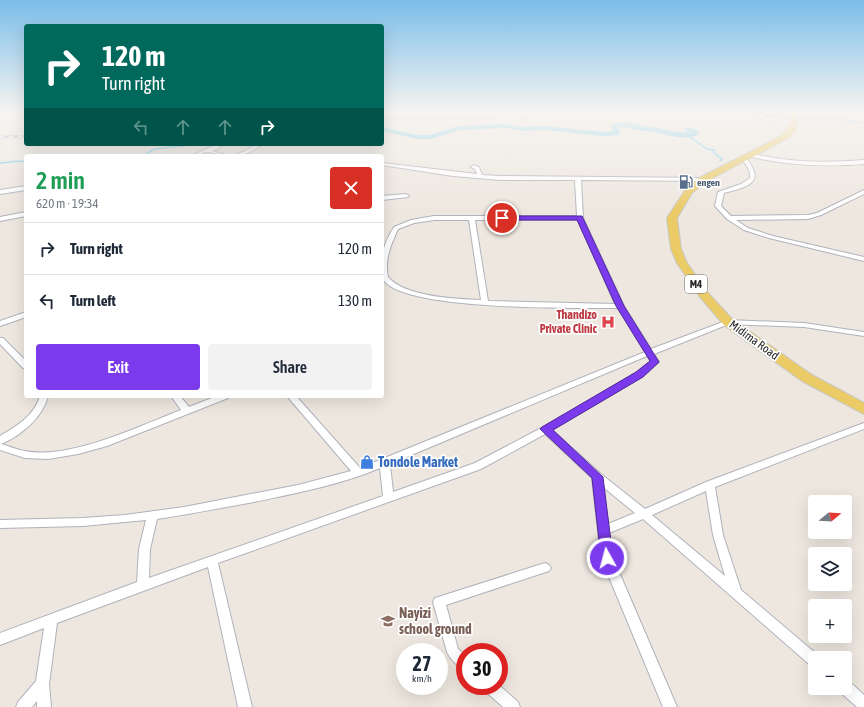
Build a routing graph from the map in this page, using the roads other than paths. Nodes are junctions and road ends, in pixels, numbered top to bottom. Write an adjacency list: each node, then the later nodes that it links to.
1 (218, 146): 4 (street)
2 (257, 146): 7 (street)
3 (768, 146): 8 (main road, Midima Road / M4)
4 (207, 150): 5 (street); 6 (street)
5 (198, 154)
6 (221, 154)
7 (240, 154)
8 (747, 157): 9 (street); 14 (main road, Midima Road / M4); 23 (street)
9 (864, 162)
10 (384, 164): 12 (street)
11 (474, 167): 12 (street)
12 (480, 176): 13 (street)
13 (578, 179): 14 (street); 22 (street)
14 (704, 179): 31 (main road, Midima Road / M4)
15 (24, 188): 16 (street)
16 (0, 192)
17 (864, 192): 23 (street)
18 (406, 196): 19 (street)
19 (384, 198)
20 (24, 214): 24 (street)
21 (472, 218): 22 (street); 25 (street); 28 (street)
22 (580, 218): 29 (street)
23 (729, 218): 26 (street)
24 (0, 219)
25 (384, 254)
26 (864, 257)
27 (384, 271): 28 (street)
28 (485, 302): 29 (street)
29 (620, 306): 35 (street)
30 (24, 315): 32 (street)
31 (728, 322): 33 (street); 35 (street); 41 (main road, Midima Road / M4)
32 (0, 324)
33 (864, 334)
34 (0, 340): 36 (street)
35 (648, 353): 44 (street); 47 (street)
36 (24, 364)
37 (44, 398): 45 (street)
38 (177, 398): 42 (street)
39 (220, 398): 42 (street)
40 (293, 398): 48 (street)
41 (864, 409)
42 (187, 411): 46 (street)
43 (864, 426): 50 (street)
44 (546, 429): 49 (street); 51 (street)
45 (0, 441)
46 (0, 447)
47 (385, 463): 48 (street); 51 (street)
48 (358, 473): 53 (street)
49 (598, 477): 52 (street); 55 (street)
50 (710, 485): 52 (street); 59 (street)
51 (388, 498): 56 (street)
52 (643, 513): 55 (street); 59 (street)
53 (153, 515): 54 (street); 58 (street)
54 (0, 524)
55 (604, 531): 72 (street)
56 (212, 561): 58 (street); 70 (street)
57 (545, 568): 62 (street)
58 (143, 585): 60 (street)
59 (737, 593): 63 (street)
60 (51, 619): 61 (street); 64 (street)
61 (0, 639)
62 (456, 655)
63 (808, 655)
64 (42, 684): 68 (street); 69 (street)
65 (852, 693): 67 (street)
66 (500, 695): 71 (street)
67 (864, 704)
68 (23, 707)
69 (44, 707)
70 (245, 707)
71 (513, 707)
72 (670, 707)

